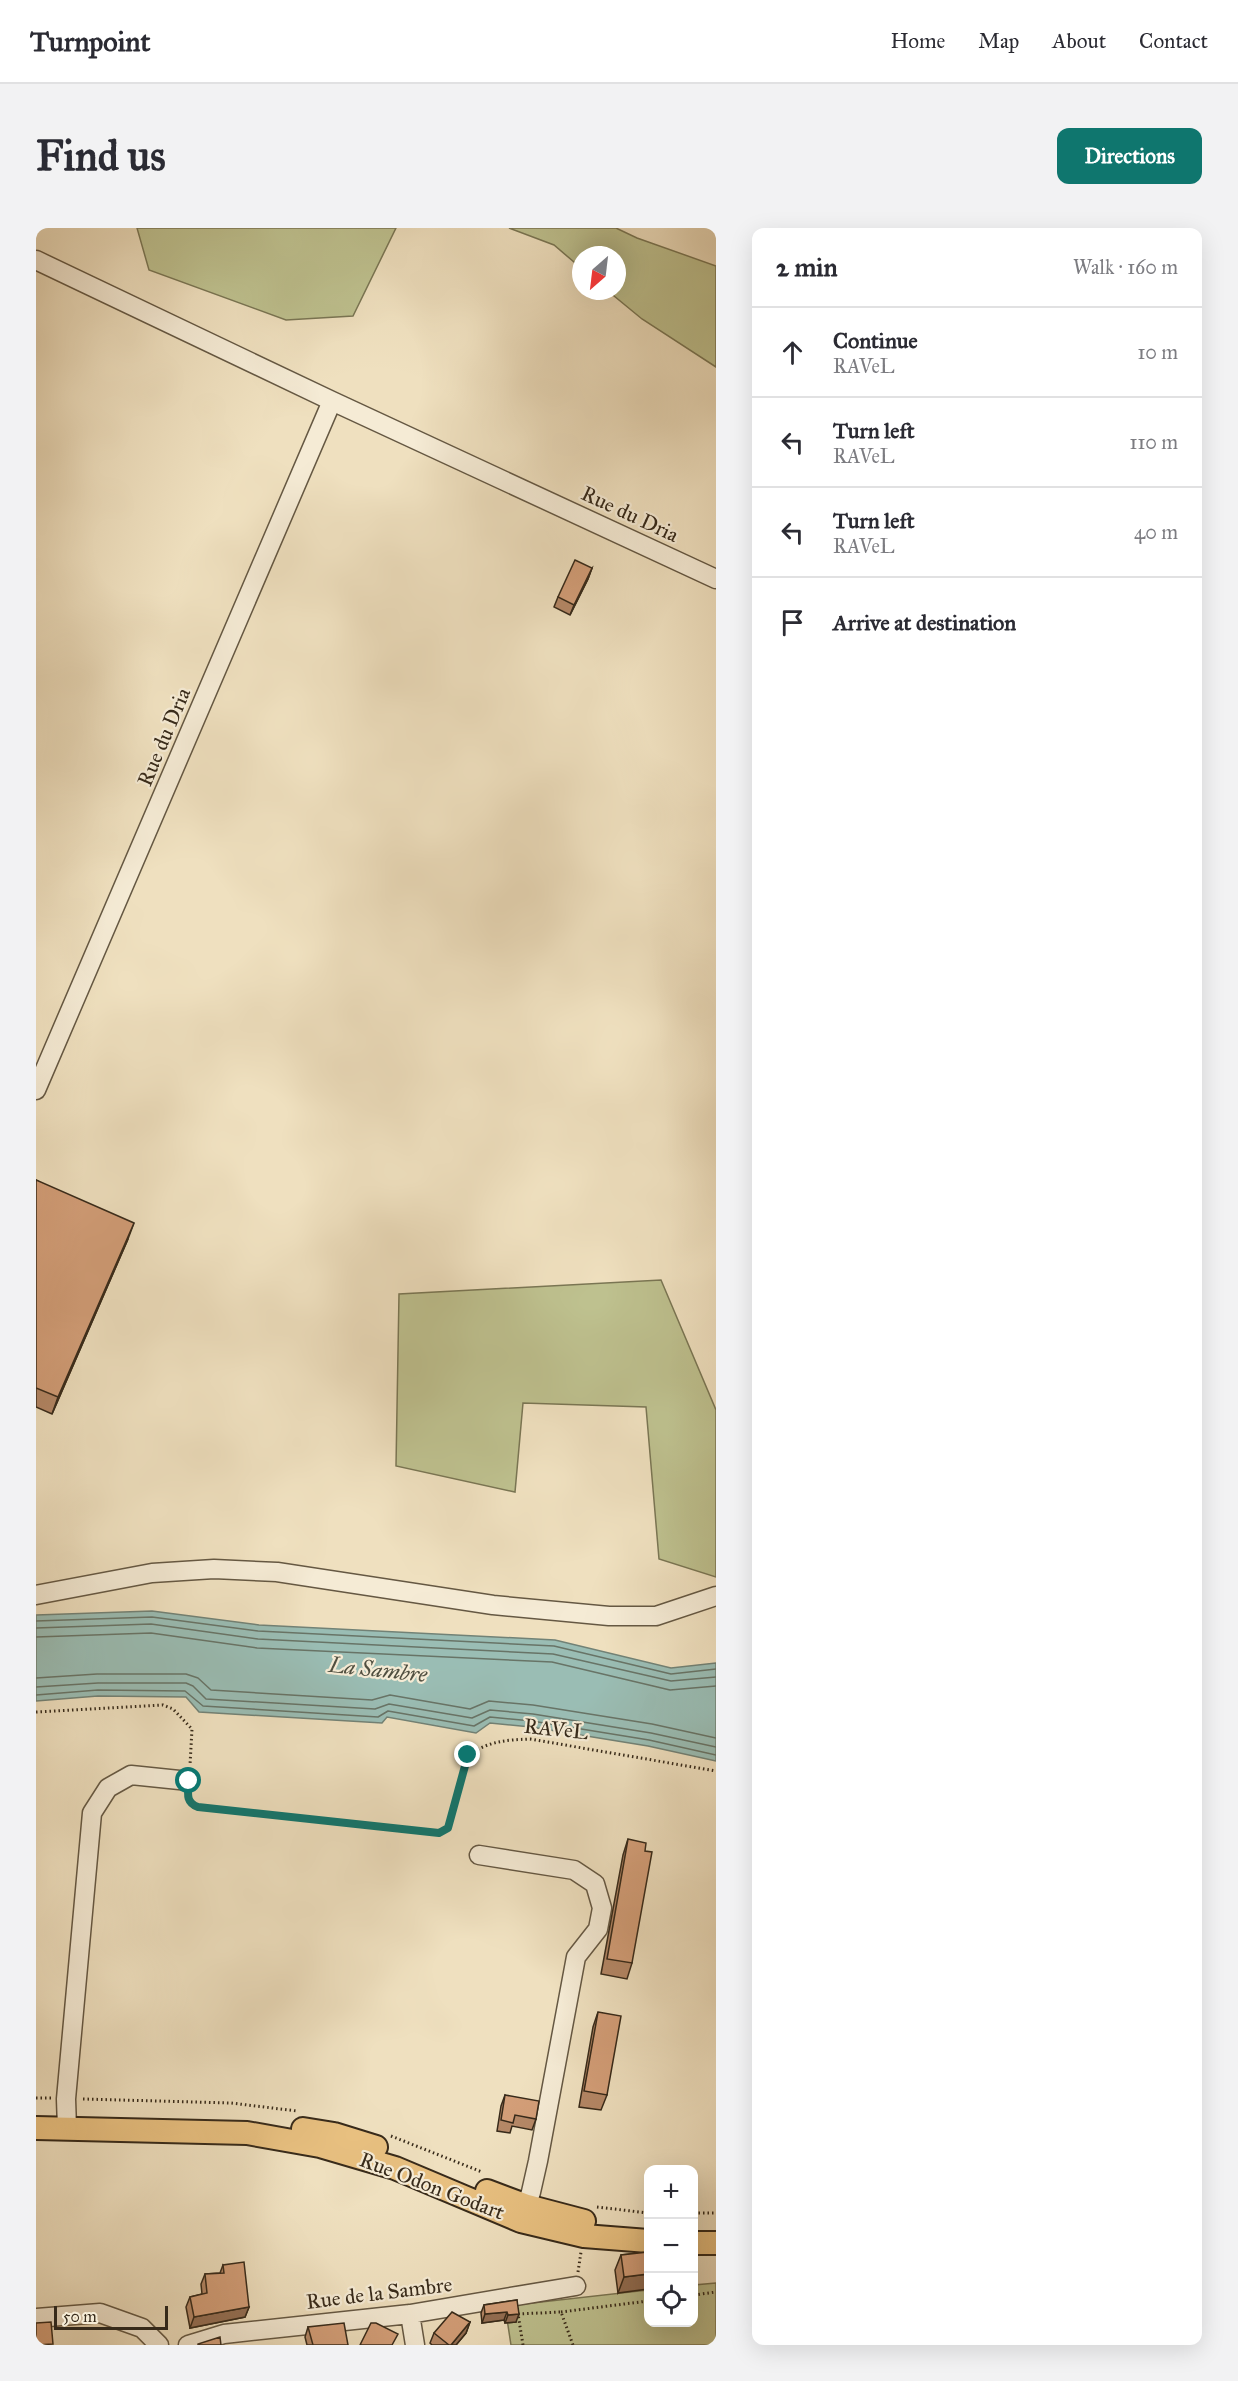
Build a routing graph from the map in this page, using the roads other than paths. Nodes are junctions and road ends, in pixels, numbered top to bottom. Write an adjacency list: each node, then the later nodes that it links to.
1 (36, 260): 2 (street, Rue du Dria)
2 (333, 401): 3 (street, Rue du Dria); 4 (street, Rue du Dria)
3 (716, 579)
4 (36, 1090)
5 (36, 1595): 6 (street)
6 (716, 1596)
7 (189, 1781): 10 (street)
8 (479, 1855): 12 (street)
9 (36, 2112): 10 (main road, Rue Odon Godart)
10 (66, 2121): 11 (main road, Rue Odon Godart); 12 (main road, Rue Odon Godart)
11 (36, 2128)
12 (524, 2213): 13 (main road, Rue Odon Godart); 16 (main road, Rue Odon Godart)
13 (644, 2227)
14 (698, 2228): 15 (main road)
15 (716, 2228)
16 (644, 2241)
17 (698, 2243): 18 (main road)
18 (716, 2243)
19 (576, 2286): 20 (street, Rue de la Sambre)
20 (410, 2314): 23 (street, Rue de la Sambre); 24 (street)
21 (36, 2318): 22 (street)
22 (159, 2345)
23 (188, 2345)
24 (415, 2345)

